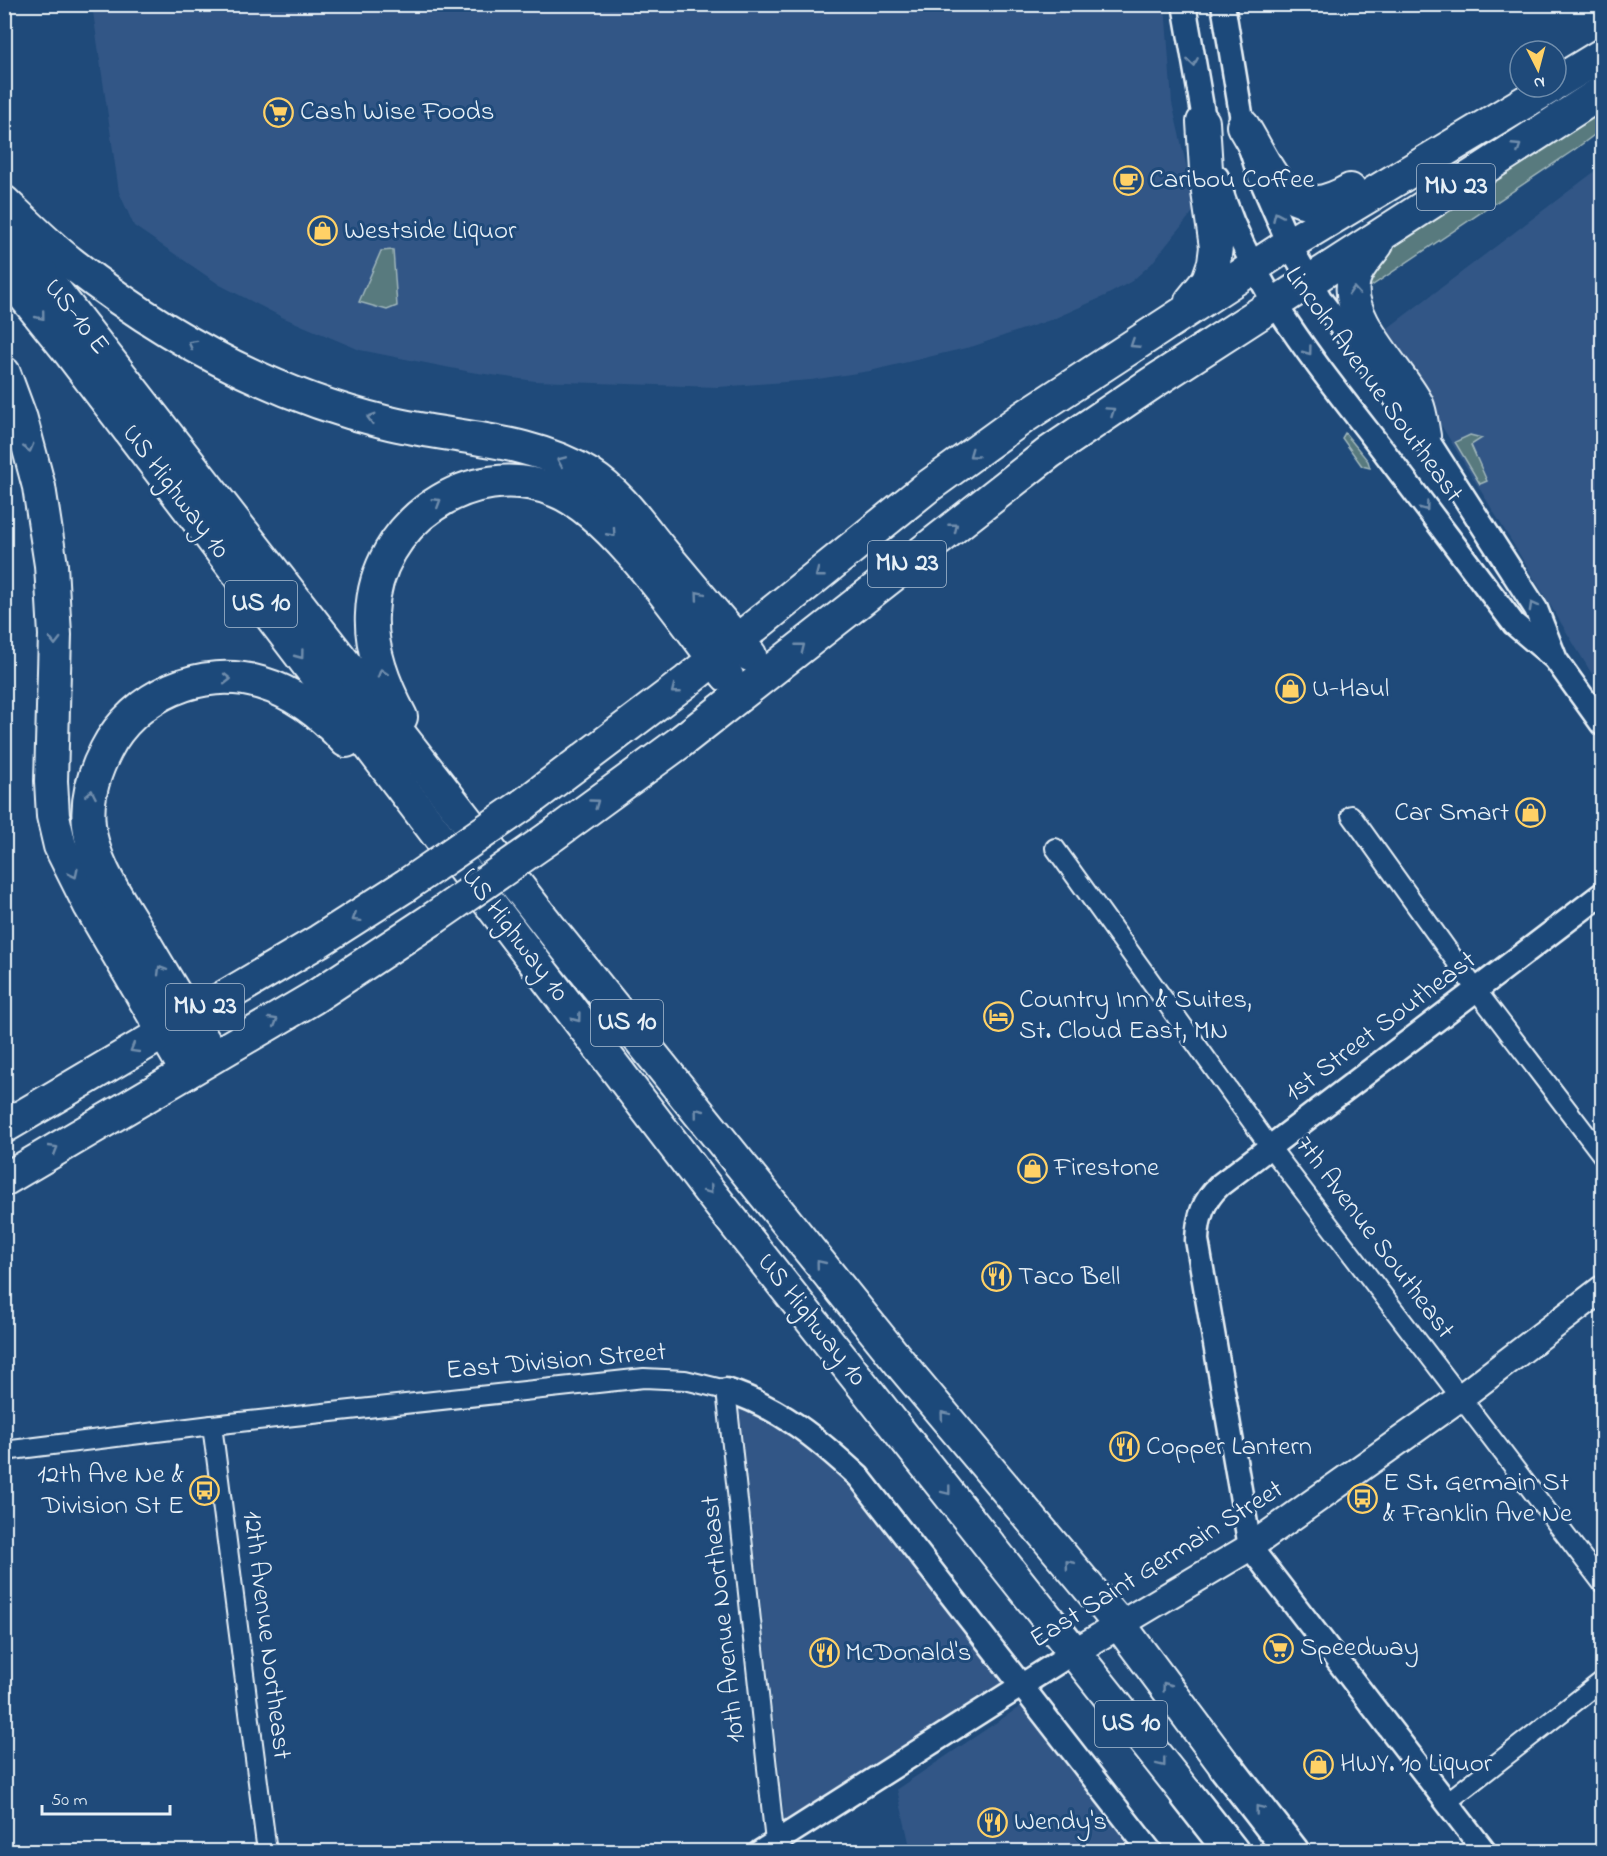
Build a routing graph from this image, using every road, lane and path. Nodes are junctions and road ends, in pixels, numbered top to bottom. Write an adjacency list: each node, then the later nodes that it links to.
1 (1184, 4): 7 (street, Lincoln Avenue Southeast, one-way to 7)
2 (1223, 4): 8 (street, Lincoln Avenue Southeast)
3 (1602, 55): 4 (highway)
4 (1568, 76)
5 (1602, 92): 12 (highway, MN 23, one-way to 5)
6 (1530, 99): 9 (highway, MN 23)
7 (1203, 122): 14 (street, Lincoln Avenue Southeast); 18 (highway)
8 (1243, 126): 9 (highway); 13 (street, Lincoln Avenue Southeast, one-way to 8)
9 (1483, 128): 13 (highway, MN 23)
10 (4, 202): 22 (highway, one-way to 10)
11 (4, 225): 20 (highway, US-10 E / US 10)
12 (1385, 233): 16 (highway, MN 23); 21 (highway, one-way to 12)
13 (1289, 244): 14 (highway, MN 23); 16 (street, Lincoln Avenue Southeast)
14 (1254, 266): 17 (street, Lincoln Avenue Southeast); 18 (highway, MN 23)
15 (4, 271): 30 (highway, US Highway 10 / US 10, one-way to 30)
16 (1309, 281): 17 (highway, MN 23); 21 (street, Lincoln Avenue Southeast)
17 (1275, 303): 23 (street, Lincoln Avenue Southeast, one-way to 23); 24 (highway, MN 23, one-way to 17)
18 (1168, 323): 22 (highway, MN 23, one-way to 22)
19 (4, 373): 33 (highway, one-way to 33)
20 (148, 410): 27 (highway, US Highway 10 / US 10)
21 (1424, 436): 23 (street, Lincoln Avenue Southeast, one-way to 21)
22 (725, 650): 24 (highway); 25 (highway); 27 (highway, one-way to 22); 33 (highway, MN 23, one-way to 33, bridge)
23 (1556, 660): 26 (street, Lincoln Avenue Southeast)
24 (767, 674): 25 (highway, MN 23)
25 (741, 694): 34 (highway, MN 23, one-way to 25, bridge)
26 (1602, 724)
27 (462, 815): 46 (highway, US Highway 10 / US 10, one-way to 27)
28 (1351, 815): 32 (street)
29 (1055, 849): 36 (street, 7th Avenue Southeast)
30 (460, 865): 33 (highway, one-way to 30); 47 (highway, US Highway 10 / US 10, one-way to 47)
31 (1602, 894): 32 (street, 1st Street Southeast)
32 (1476, 991): 36 (street, 1st Street Southeast); 37 (street)
33 (176, 1025): 34 (highway); 35 (highway, MN 23, one-way to 35)
34 (200, 1064): 38 (highway, MN 23, one-way to 34)
35 (4, 1127)
36 (1270, 1147): 41 (street, 7th Avenue Southeast); 44 (street, 1st Street Southeast)
37 (1602, 1155)
38 (4, 1180)
39 (1602, 1289): 41 (main road, East Saint Germain Street)
40 (726, 1390): 42 (street, East Division Street); 49 (street, East Division Street); 53 (street, 10th Avenue Northeast)
41 (1461, 1397): 44 (main road, East Saint Germain Street); 45 (street, 7th Avenue Southeast)
42 (212, 1425): 43 (street, East Division Street); 54 (street, 12th Avenue Northeast)
43 (4, 1451)
44 (1250, 1547): 46 (main road, East Saint Germain Street); 52 (street)
45 (1602, 1583)
46 (1120, 1625): 47 (main road, East Saint Germain Street); 50 (highway, US 10, one-way to 46)
47 (1074, 1652): 49 (street, East Saint Germain Street); 51 (highway, US 10, one-way to 51)
48 (1602, 1681): 52 (street)
49 (1021, 1686): 53 (street, East Saint Germain Street); 55 (street, East Division Street)
50 (1226, 1767): 57 (highway, US 10, one-way to 50)
51 (1188, 1796): 56 (highway, US 10)
52 (1447, 1802): 58 (street)
53 (767, 1847)
54 (267, 1851)
55 (1151, 1851)
56 (1232, 1851)
57 (1292, 1851)
58 (1485, 1851)

